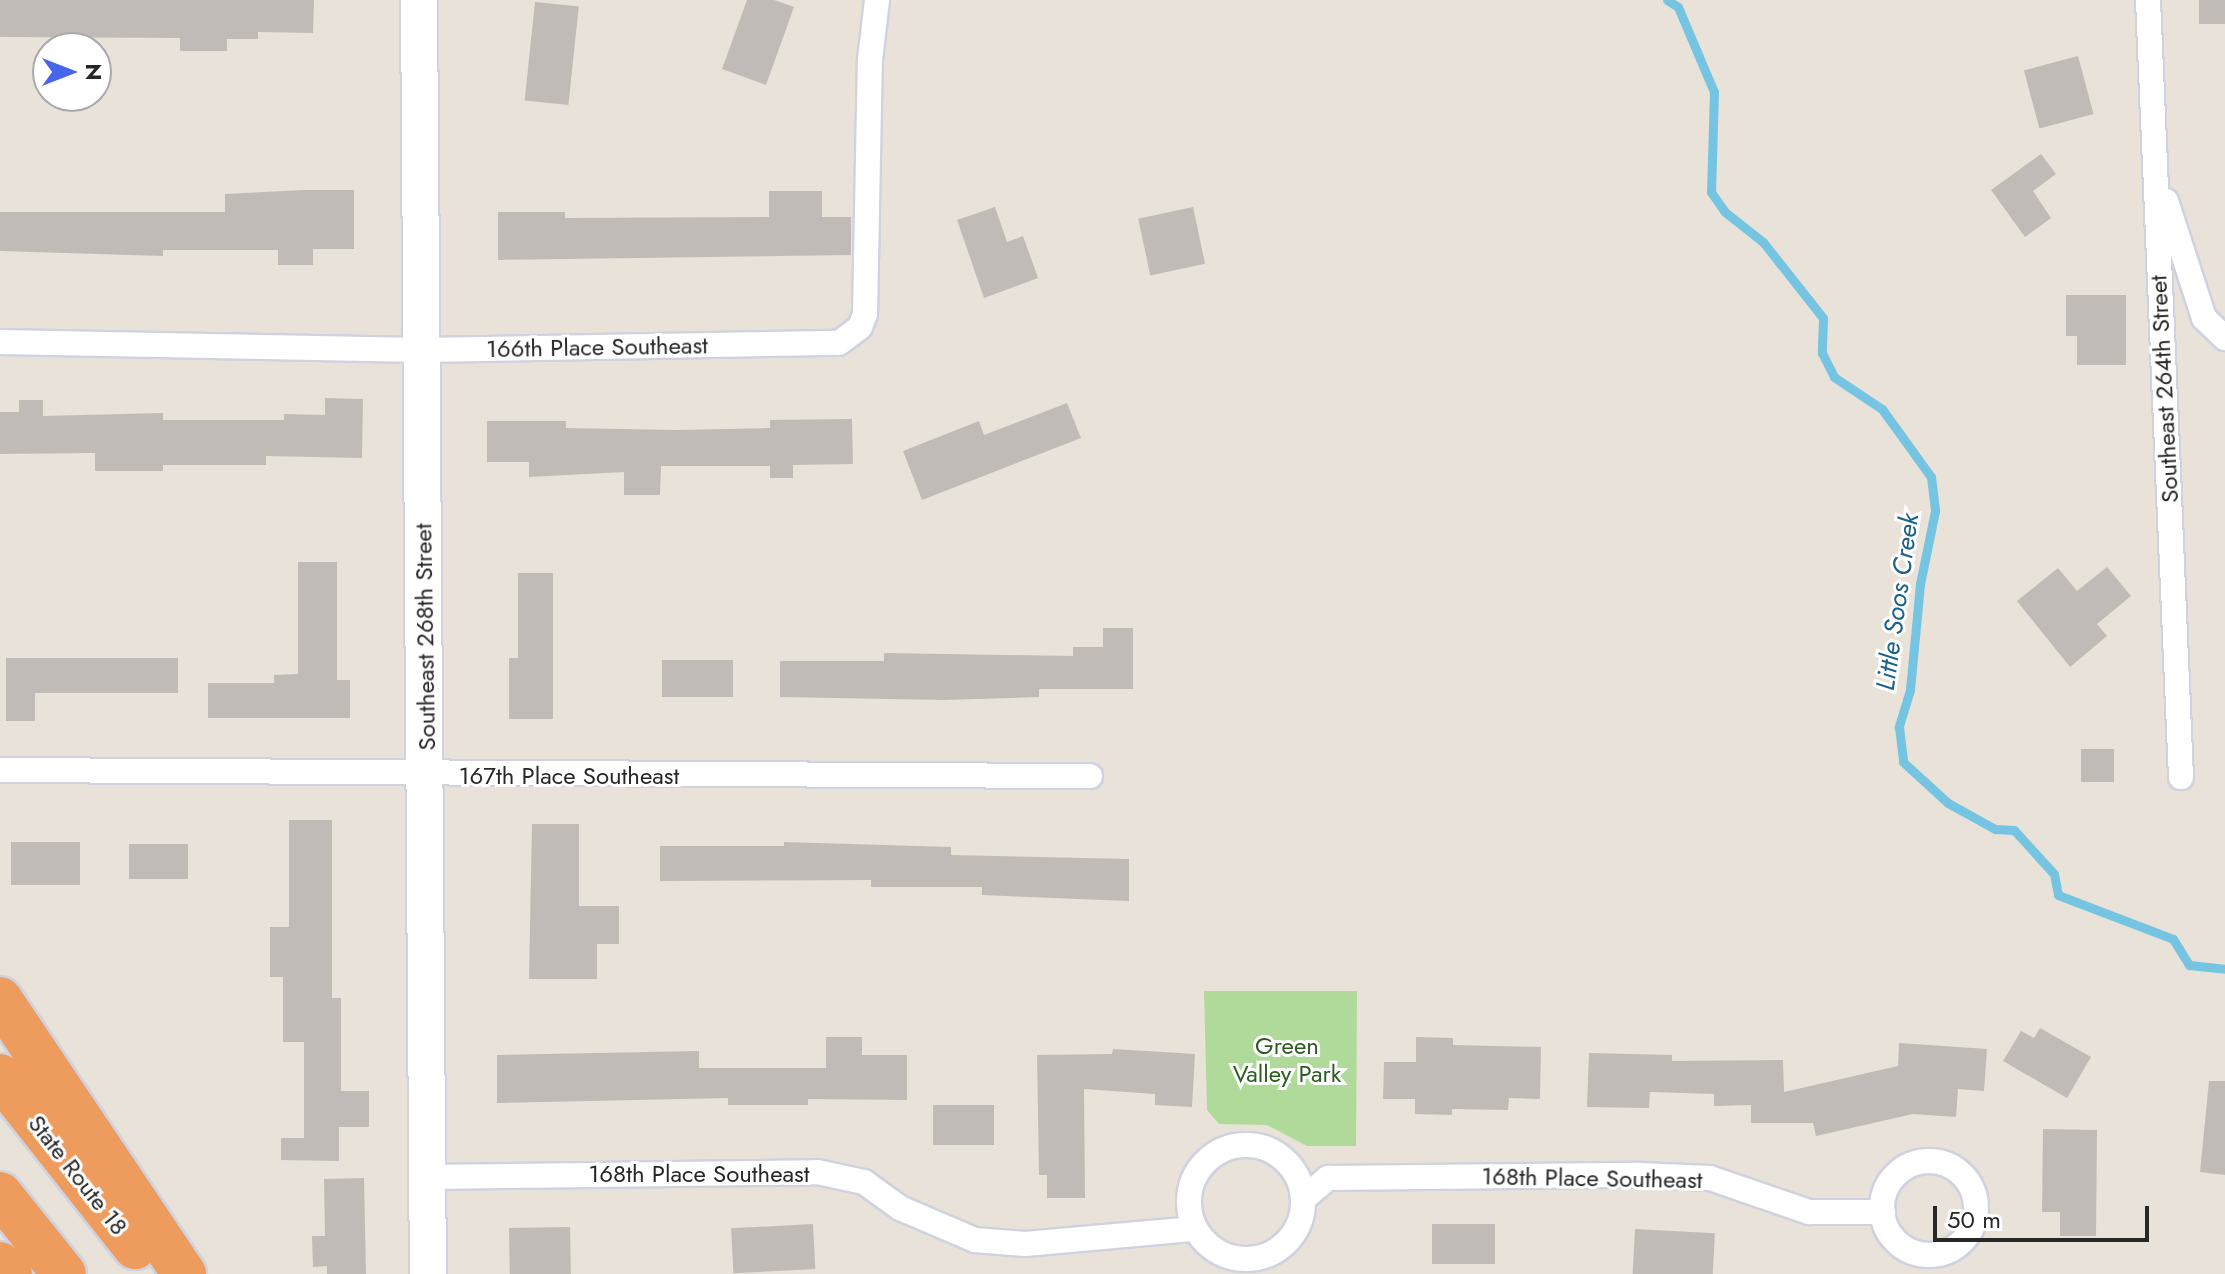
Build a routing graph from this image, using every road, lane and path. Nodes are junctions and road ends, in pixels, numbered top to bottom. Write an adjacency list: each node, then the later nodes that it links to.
1 (419, 0): 7 (street, Southeast 268th Street)
2 (877, 0): 7 (street, 166th Place Southeast)
3 (2148, 0): 4 (street, Southeast 264th Street)
4 (2152, 140): 5 (street); 11 (street, Southeast 264th Street)
5 (2225, 338)
6 (0, 342): 7 (street, 166th Place Southeast)
7 (421, 350): 9 (street, Southeast 268th Street)
8 (0, 770): 9 (street, 167th Place Southeast)
9 (427, 776): 10 (street, 167th Place Southeast); 14 (street, Southeast 268th Street)
10 (1090, 776)
11 (2181, 777)
12 (0, 999): 23 (highway)
13 (0, 1076): 22 (highway, State Route 18)
14 (427, 1177): 18 (street, 168th Place Southeast); 24 (street, Southeast 268th Street)
15 (0, 1194): 21 (highway)
16 (1303, 1199): 17 (street, 168th Place Southeast); 18 (street); 18 (street)
17 (1883, 1212)
18 (1194, 1229)
19 (0, 1264): 20 (highway)
20 (10, 1274)
21 (64, 1274)
22 (157, 1274)
23 (184, 1274)
24 (428, 1274)

